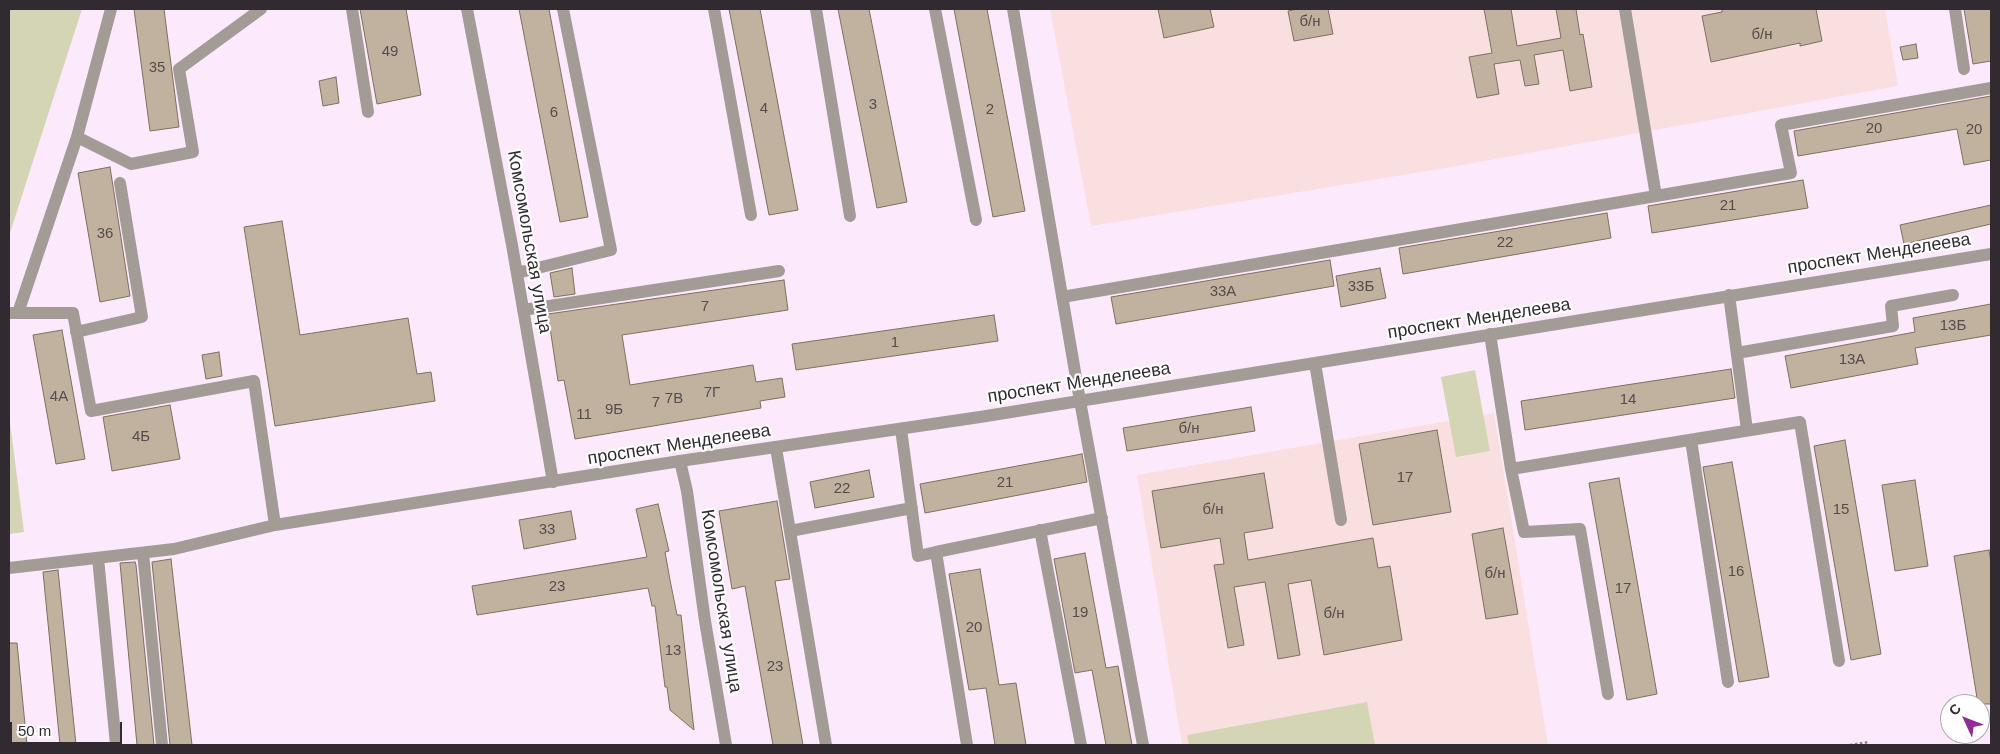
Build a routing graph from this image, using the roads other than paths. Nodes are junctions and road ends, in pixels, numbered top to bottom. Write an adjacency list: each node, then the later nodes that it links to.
1 (111, 9): 15 (street)
2 (261, 9): 15 (street)
3 (352, 9): 14 (street)
4 (467, 9): 23 (street, Комсомольская улица)
5 (563, 9): 23 (street)
6 (714, 9): 18 (street)
7 (816, 9): 19 (street)
8 (935, 9): 20 (street)
9 (1013, 9): 26 (street)
10 (1625, 9): 17 (street)
11 (1955, 9): 12 (street)
12 (1964, 69)
13 (1991, 88): 17 (street)
14 (368, 112)
15 (76, 136): 28 (street)
16 (120, 183): 29 (street)
17 (1656, 196): 26 (street)
18 (751, 215)
19 (850, 216)
20 (976, 220)
21 (1991, 254): 24 (street, проспект Менделеева)
22 (779, 271): 27 (street)
23 (517, 273): 27 (street, Комсомольская улица)
24 (1729, 295): 30 (street, проспект Менделеева); 31 (street)
25 (1953, 295): 31 (street)
26 (1062, 297): 33 (street)
27 (524, 310): 40 (street, Комсомольская улица)
28 (13, 313): 29 (street)
29 (76, 332): 44 (street)
30 (1490, 334): 32 (street, проспект Менделеева); 39 (street)
31 (1737, 353): 35 (street)
32 (1314, 363): 33 (street, проспект Менделеева); 43 (street)
33 (1080, 401): 34 (street, проспект Менделеева); 42 (street)
34 (902, 429): 37 (street, проспект Менделеева); 41 (street)
35 (1747, 430): 36 (street); 51 (street)
36 (1691, 440): 39 (street); 52 (street)
37 (776, 448): 38 (street, проспект Менделеева); 46 (street)
38 (680, 462): 40 (street, проспект Менделеева); 56 (street, Комсомольская улица)
39 (1511, 469): 53 (street)
40 (553, 482): 44 (street, проспект Менделеева)
41 (912, 508): 46 (street); 47 (street)
42 (1102, 518): 45 (street); 60 (street)
43 (1342, 520)
44 (275, 525): 48 (street, проспект Менделеева)
45 (1040, 530): 47 (street); 59 (street)
46 (790, 531): 57 (street)
47 (936, 552): 58 (street)
48 (144, 553): 49 (street, проспект Менделеева); 55 (street)
49 (98, 558): 50 (street, проспект Менделеева); 54 (street)
50 (9, 568)
51 (1839, 661)
52 (1728, 682)
53 (1608, 694)
54 (116, 745)
55 (162, 745)
56 (726, 745)
57 (826, 745)
58 (967, 745)
59 (1081, 745)
60 (1142, 745)

